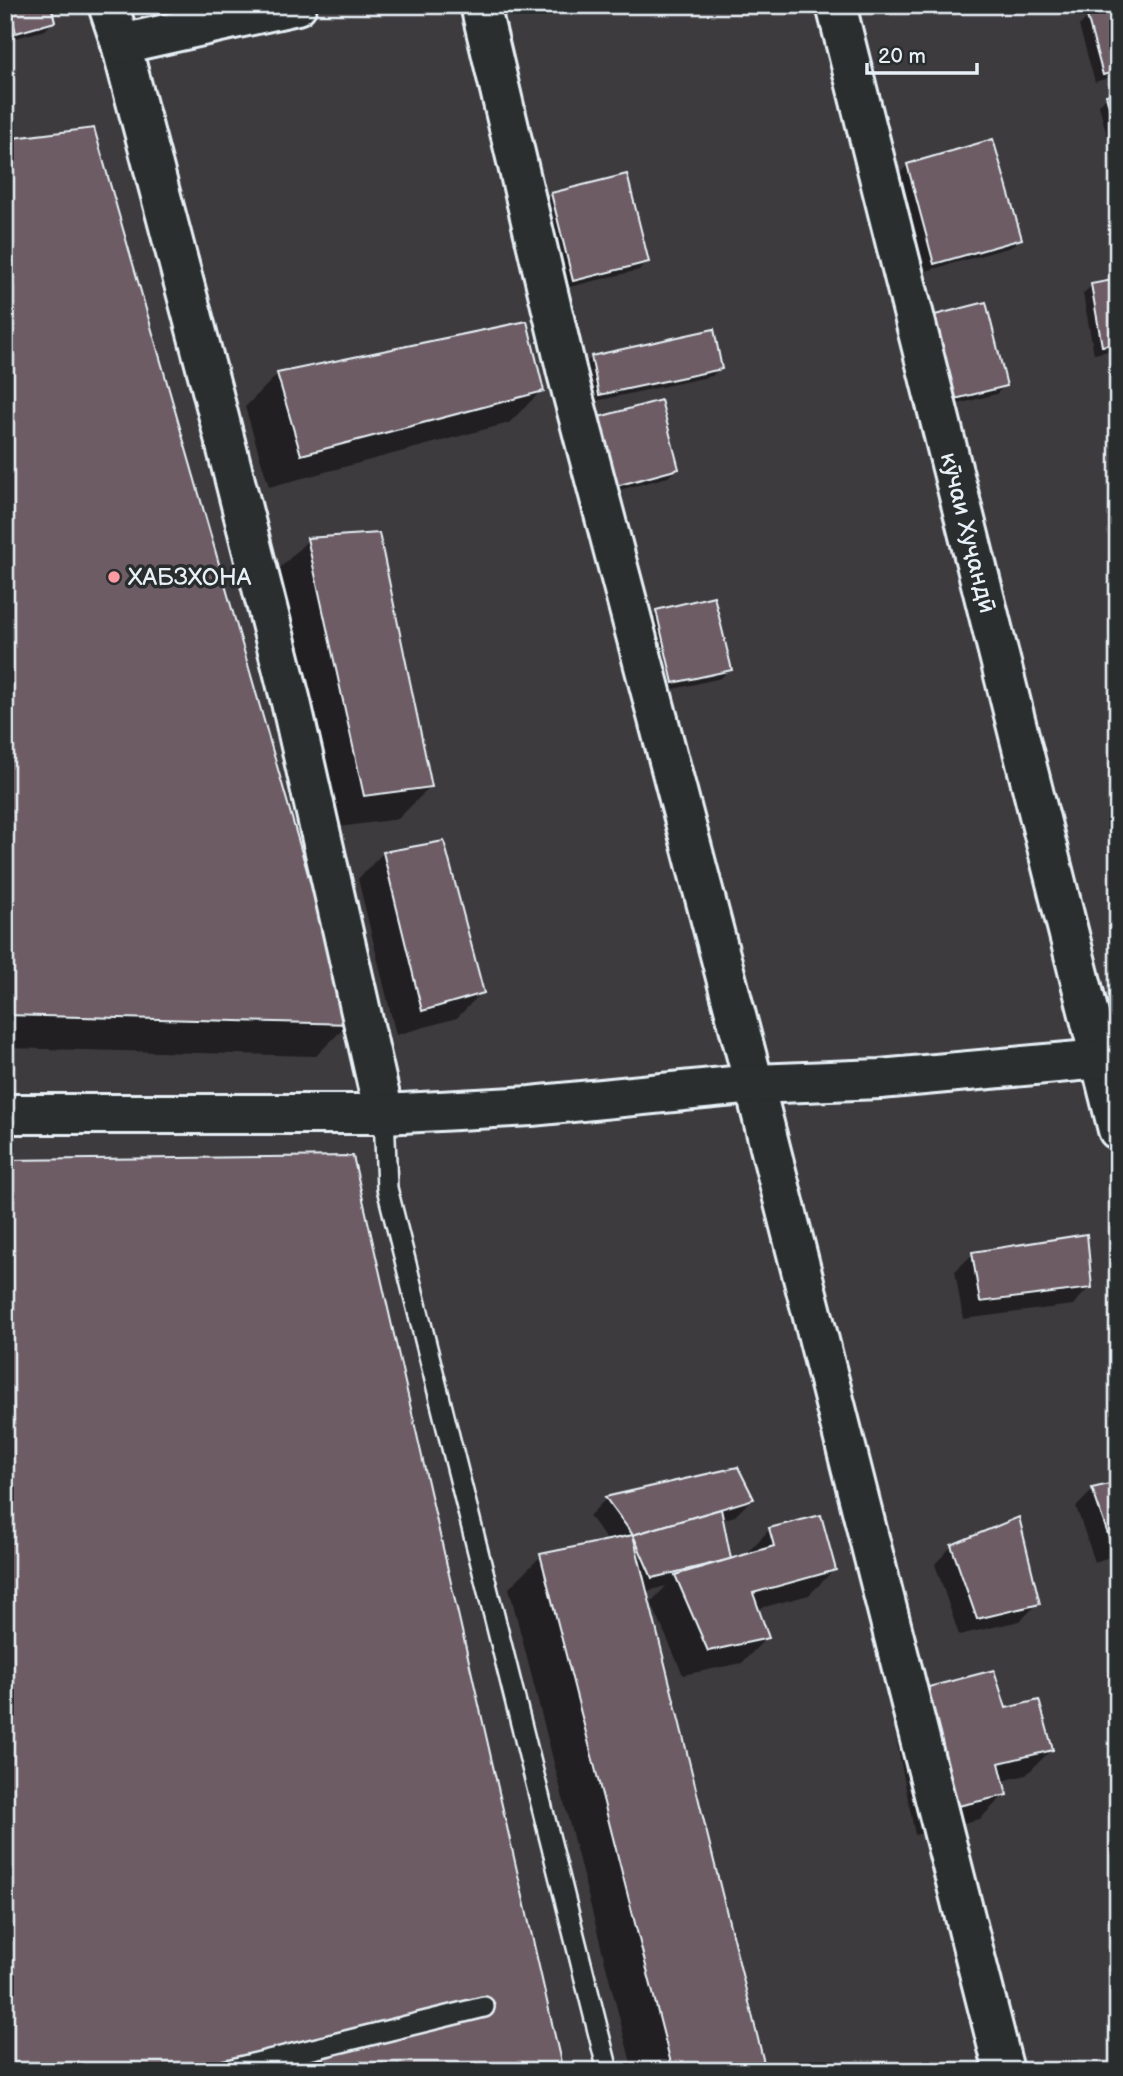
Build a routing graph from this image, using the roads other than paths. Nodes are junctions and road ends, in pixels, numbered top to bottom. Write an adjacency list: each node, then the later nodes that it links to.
1 (108, 5): 5 (street)
2 (297, 5): 5 (street)
3 (480, 5): 7 (street)
4 (836, 5): 6 (street, кӯчаи Хуҷандӣ)
5 (121, 44): 9 (street)
6 (1110, 1059): 7 (street); 10 (street, кӯчаи Хуҷандӣ)
7 (754, 1084): 9 (street); 14 (street)
8 (5, 1114): 9 (street)
9 (384, 1114): 13 (lane)
10 (1118, 1130)
11 (484, 2007): 12 (lane)
12 (224, 2071)
13 (608, 2071)
14 (1004, 2071)

